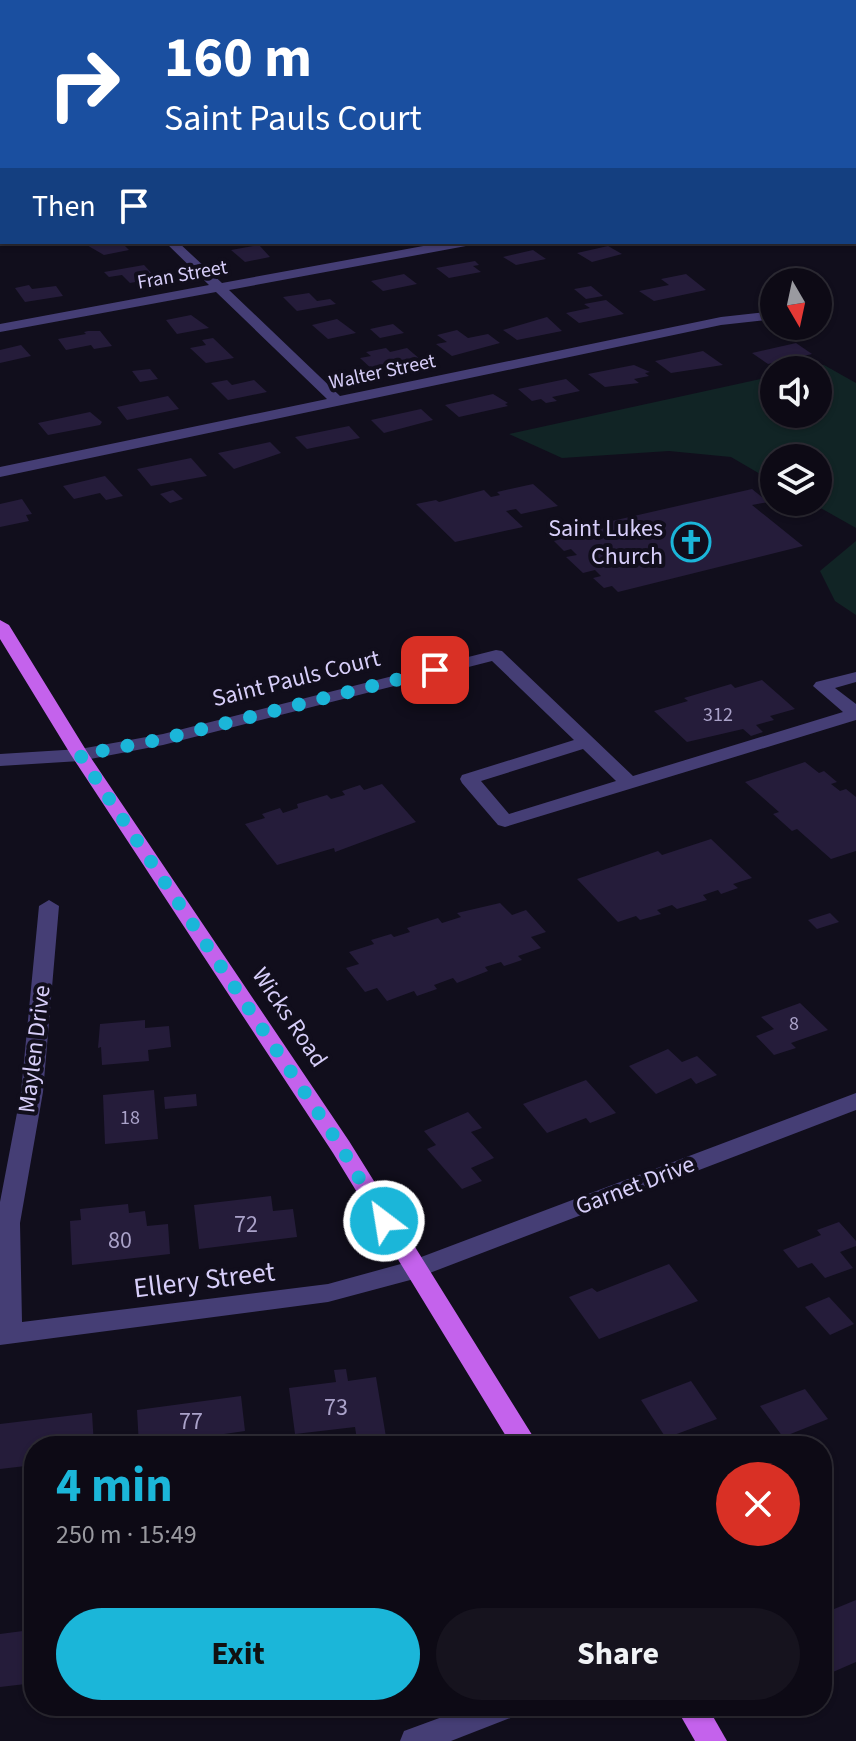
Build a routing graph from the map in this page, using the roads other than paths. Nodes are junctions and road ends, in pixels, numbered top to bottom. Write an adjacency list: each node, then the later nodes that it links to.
1 (173, 244): 3 (street)
2 (455, 244): 3 (street, Fran Street)
3 (218, 288): 5 (street, Fran Street); 6 (street)
4 (760, 317): 6 (street, Walter Street)
5 (0, 328)
6 (337, 401): 7 (street, Walter Street)
7 (0, 472)
8 (0, 625): 12 (main road, Wicks Road)
9 (856, 677): 10 (street)
10 (856, 713): 14 (street)
11 (587, 742): 12 (street, Saint Pauls Court); 14 (street, Saint Pauls Court); 14 (street)
12 (80, 755): 13 (street); 17 (main road, Wicks Road)
13 (0, 760)
14 (628, 782)
15 (49, 906): 18 (street, Maylen Drive)
16 (856, 1101): 17 (street, Garnet Drive)
17 (414, 1270): 18 (street, Ellery Street); 19 (main road, Wicks Road)
18 (5, 1334)
19 (520, 1436)
20 (481, 1716): 22 (street)
21 (696, 1716): 23 (main road)
22 (415, 1741)
23 (712, 1741)

